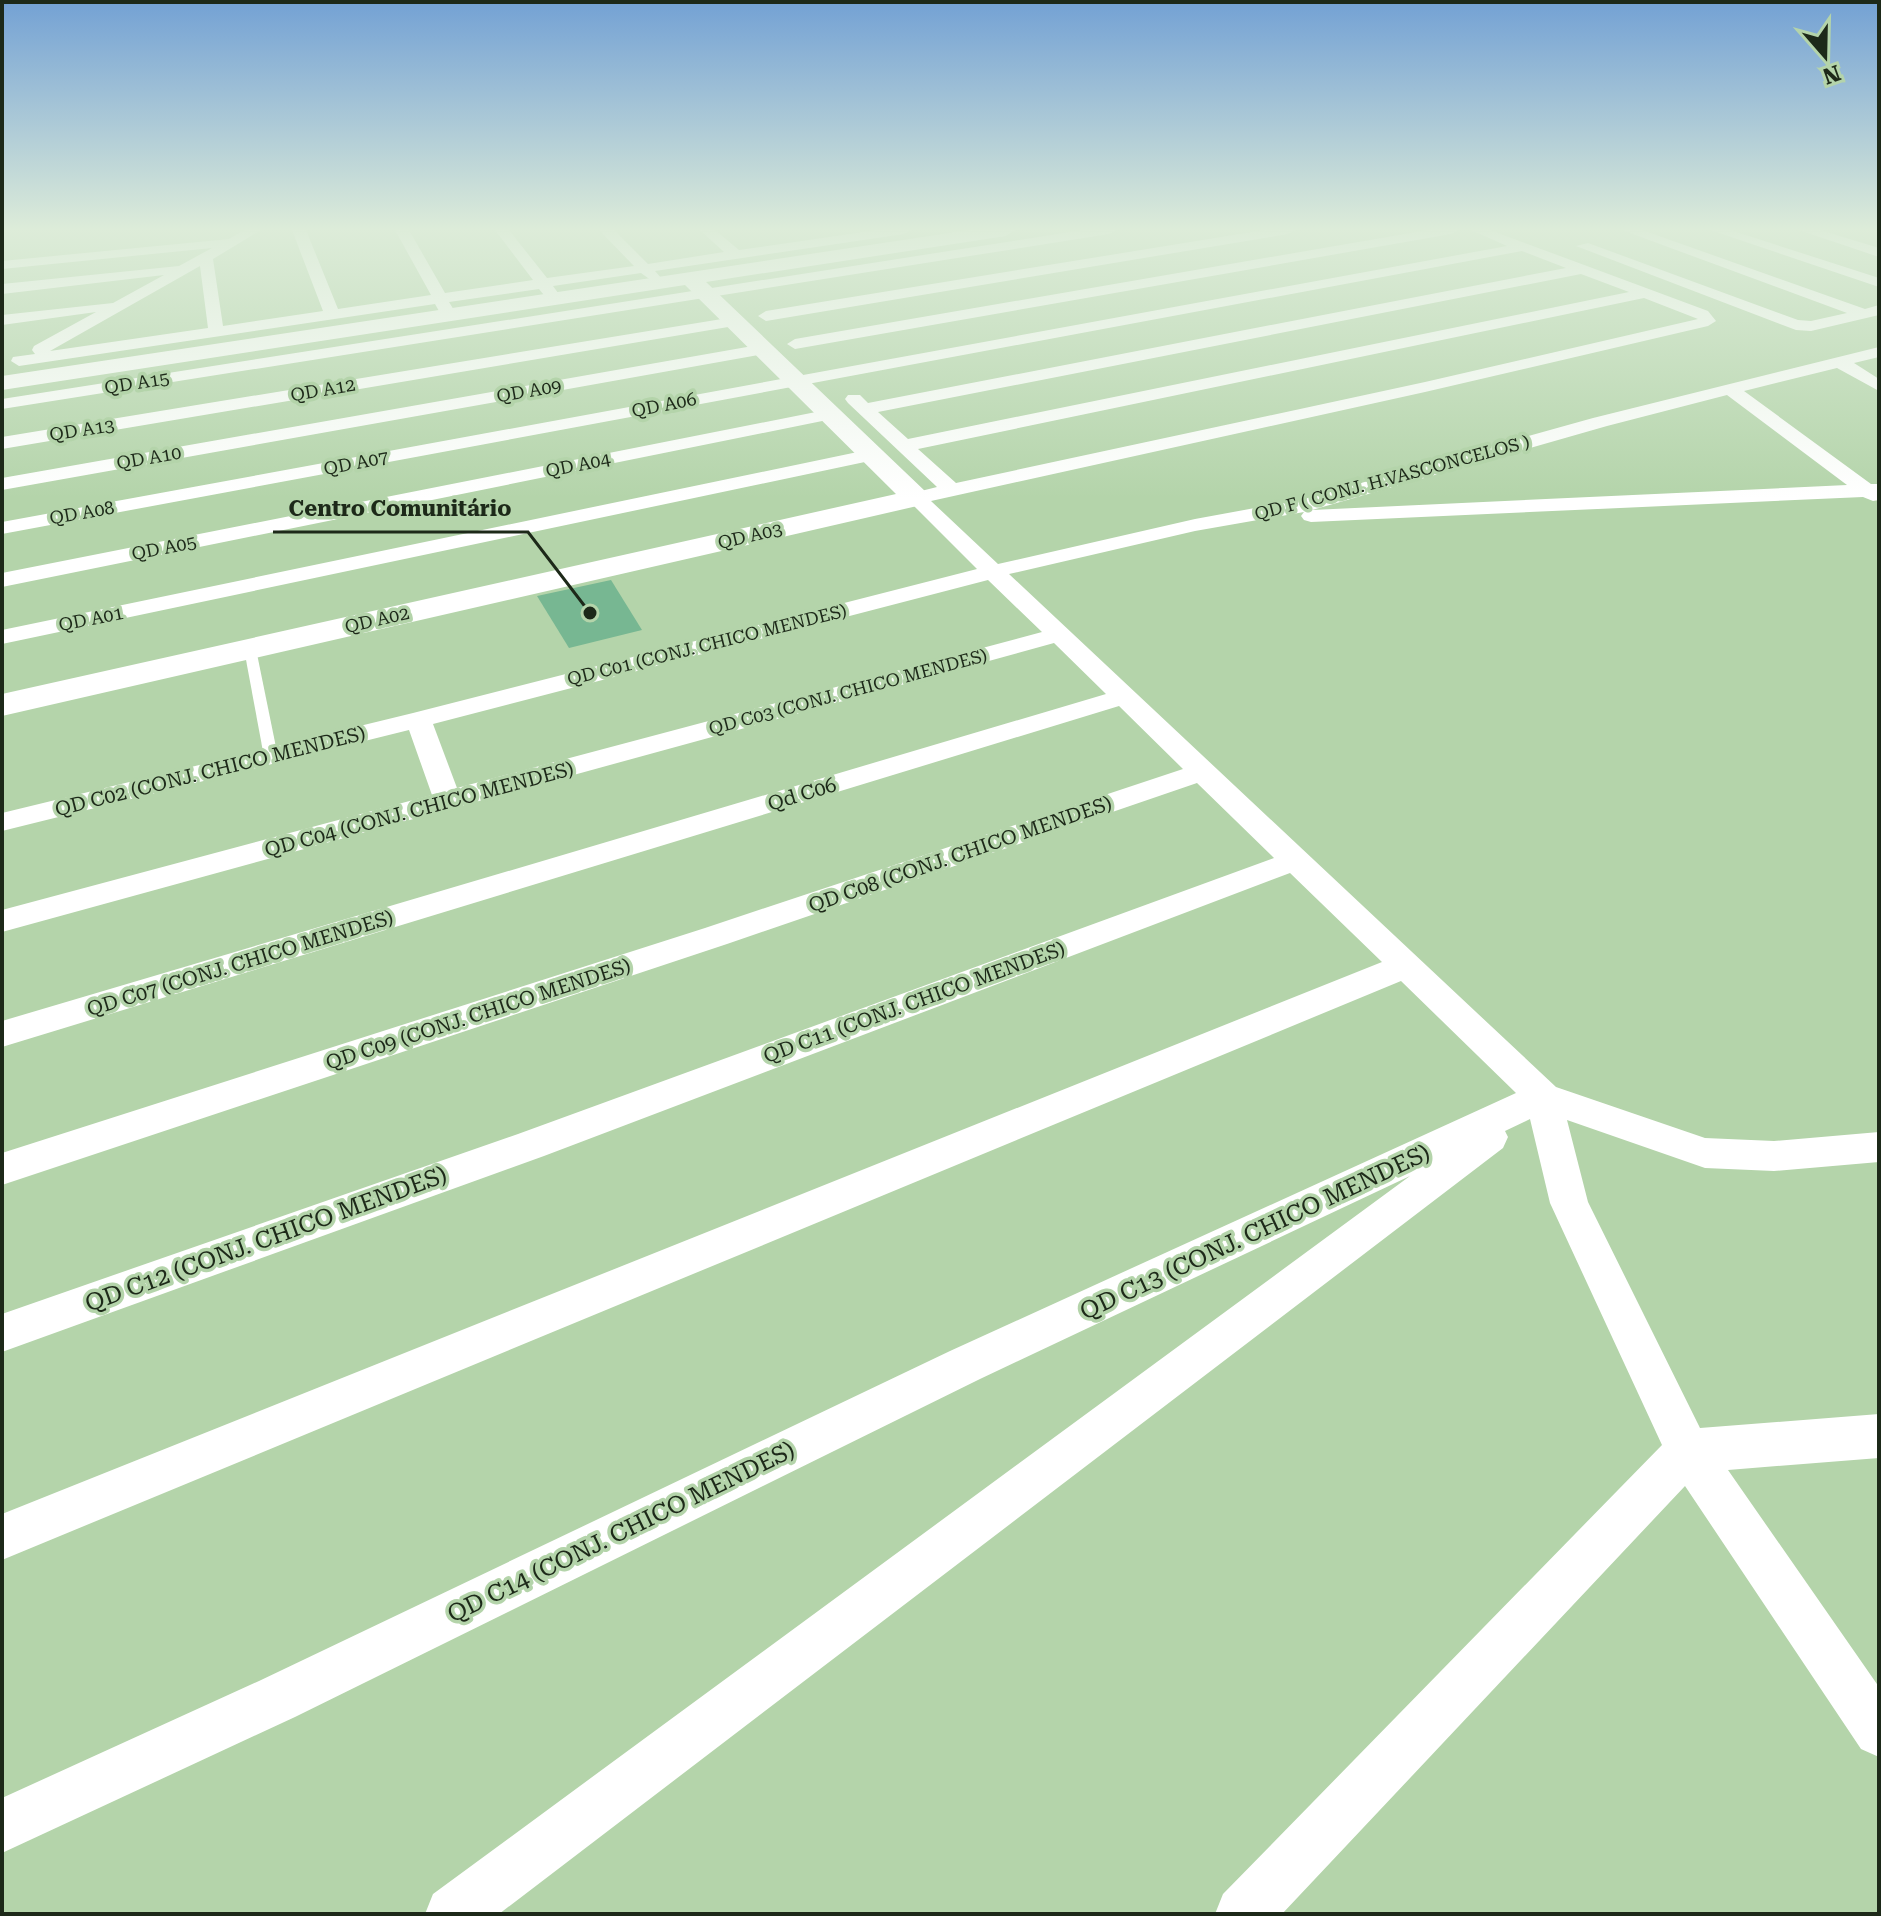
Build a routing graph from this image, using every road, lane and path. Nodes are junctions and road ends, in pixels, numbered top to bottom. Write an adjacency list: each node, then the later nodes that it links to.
1 (95, 319): 17 (street)
2 (214, 319): 16 (street)
3 (295, 319): 16 (street)
4 (367, 319): 27 (street)
5 (511, 319): 30 (street, QD A15)
6 (731, 319): 15 (street)
7 (770, 319): 21 (street)
8 (1007, 319): 21 (street)
9 (1062, 319): 21 (street)
10 (1323, 319): 31 (street)
11 (1517, 319): 37 (street)
12 (1707, 319): 40 (street)
13 (1781, 319): 14 (street)
14 (1840, 319)
15 (734, 322): 19 (street); 33 (street, QD A12)
16 (216, 331): 23 (street)
17 (64, 337): 18 (street); 23 (street)
18 (26, 342)
19 (764, 349): 26 (street); 34 (street, QD A09)
20 (1879, 352): 24 (street)
21 (811, 359): 26 (street, QD A06); 31 (street)
22 (1879, 360): 24 (street)
23 (19, 361): 25 (street)
24 (1840, 362): 28 (street); 29 (street, QD F ( CONJ. H.VASCONCELOS ))
25 (2, 370)
26 (796, 381): 32 (street); 35 (street, QD A06)
27 (2, 383)
28 (1879, 386)
29 (1730, 389): 41 (street); 45 (street, QD F ( CONJ. H.VASCONCELOS ))
30 (2, 404)
31 (864, 409): 37 (street)
32 (831, 414): 38 (street); 44 (street, QD A04)
33 (162, 417): 36 (street, QD A13)
34 (295, 432): 39 (street, QD A10)
35 (501, 435): 43 (street, QD A07)
36 (2, 443)
37 (904, 446): 40 (street)
38 (872, 455): 42 (street); 51 (street, QD A01)
39 (2, 484)
40 (951, 490): 42 (street)
41 (1875, 493): 45 (street)
42 (916, 498): 47 (street); 48 (street, QD A03)
43 (163, 499): 46 (street, QD A08)
44 (326, 517): 49 (street, QD A05)
45 (1236, 519): 47 (street, QD F ( CONJ. H.VASCONCELOS ))
46 (2, 528)
47 (995, 571): 50 (street); 55 (street, QD C01 (CONJ. CHICO MENDES))
48 (583, 573): 52 (street, QD A02)
49 (2, 580)
50 (1060, 634): 53 (street); 56 (street, QD C03 (CONJ. CHICO MENDES))
51 (2, 637)
52 (250, 649): 54 (street, QD A02); 57 (lane)
53 (1126, 696): 58 (street); 62 (street, Qd C06)
54 (2, 705)
55 (418, 720): 57 (street, QD C02 (CONJ. CHICO MENDES)); 59 (street)
56 (636, 750): 59 (street, QD C04 (CONJ. CHICO MENDES))
57 (271, 757): 60 (street, QD C02 (CONJ. CHICO MENDES))
58 (1203, 772): 61 (street); 64 (street, QD C08 (CONJ. CHICO MENDES))
59 (448, 800): 63 (street, QD C04 (CONJ. CHICO MENDES))
60 (2, 822)
61 (1297, 860): 65 (street); 68 (street, QD C11 (CONJ. CHICO MENDES))
62 (478, 891): 66 (street, QD C07 (CONJ. CHICO MENDES))
63 (2, 921)
64 (716, 936): 70 (street, QD C09 (CONJ. CHICO MENDES))
65 (1407, 965): 67 (street); 75 (street)
66 (2, 1034)
67 (1543, 1097): 69 (street); 72 (street, QD C13 (CONJ. CHICO MENDES)); 74 (street); 78 (street)
68 (531, 1145): 71 (street, QD C12 (CONJ. CHICO MENDES))
69 (1879, 1147)
70 (2, 1169)
71 (2, 1333)
72 (965, 1365): 77 (street, QD C14 (CONJ. CHICO MENDES))
73 (1879, 1436): 74 (street)
74 (1688, 1451): 76 (street); 79 (street)
75 (2, 1537)
76 (1879, 1731)
77 (2, 1826)
78 (453, 1914)
79 (1243, 1914)

